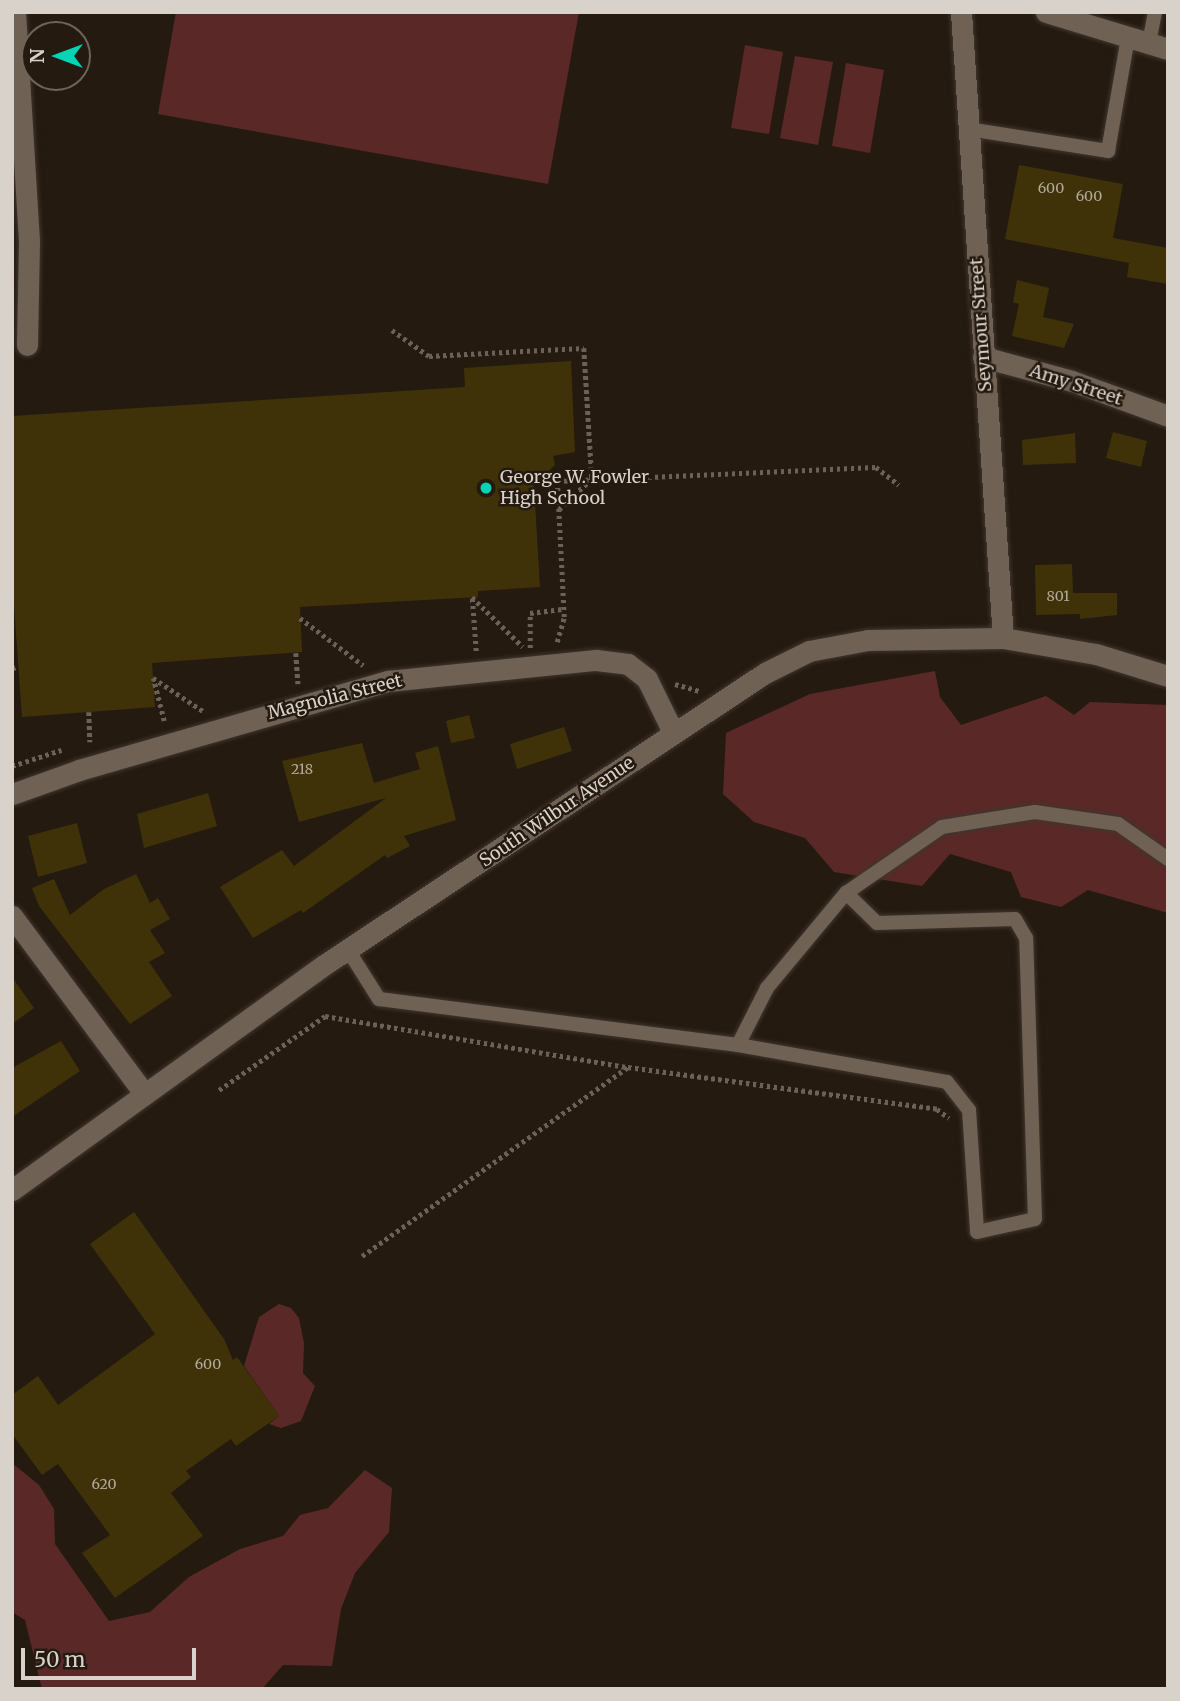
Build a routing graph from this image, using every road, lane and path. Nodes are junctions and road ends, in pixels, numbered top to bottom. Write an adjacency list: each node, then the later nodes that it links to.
1 (15, 12): 9 (street)
2 (961, 12): 7 (street, Seymour Street)
3 (1046, 12): 5 (street)
4 (1156, 12): 6 (lane)
5 (1128, 37): 6 (street); 7 (lane)
6 (1158, 46)
7 (968, 129): 10 (street, Seymour Street)
8 (392, 330): 13 (path)
9 (27, 345)
10 (983, 357): 11 (street, Amy Street); 19 (street, Seymour Street)
11 (1168, 416)
12 (547, 473): 14 (path)
13 (592, 479): 14 (path); 15 (path); 16 (path)
14 (557, 481): 16 (path)
15 (899, 485)
16 (559, 510): 17 (path)
17 (564, 609): 20 (path); 21 (path)
18 (300, 618): 23 (path)
19 (1003, 638): 24 (street, South Wilbur Avenue); 29 (street, South Wilbur Avenue)
20 (556, 647)
21 (475, 651)
22 (296, 653): 25 (path)
23 (363, 665)
24 (1168, 676)
25 (298, 684)
26 (203, 711): 28 (path)
27 (89, 712): 30 (path)
28 (164, 722)
29 (673, 732): 31 (street, Magnolia Street); 35 (street, South Wilbur Avenue)
30 (90, 742)
31 (12, 794)
32 (1168, 859): 33 (lane)
33 (846, 893): 36 (lane); 36 (lane)
34 (12, 916): 39 (street)
35 (348, 950): 36 (lane); 39 (street, South Wilbur Avenue)
36 (738, 1045)
37 (628, 1067): 38 (path); 40 (path); 42 (path)
38 (219, 1090)
39 (144, 1093): 41 (street, South Wilbur Avenue)
40 (949, 1118)
41 (12, 1189)
42 (362, 1256)

